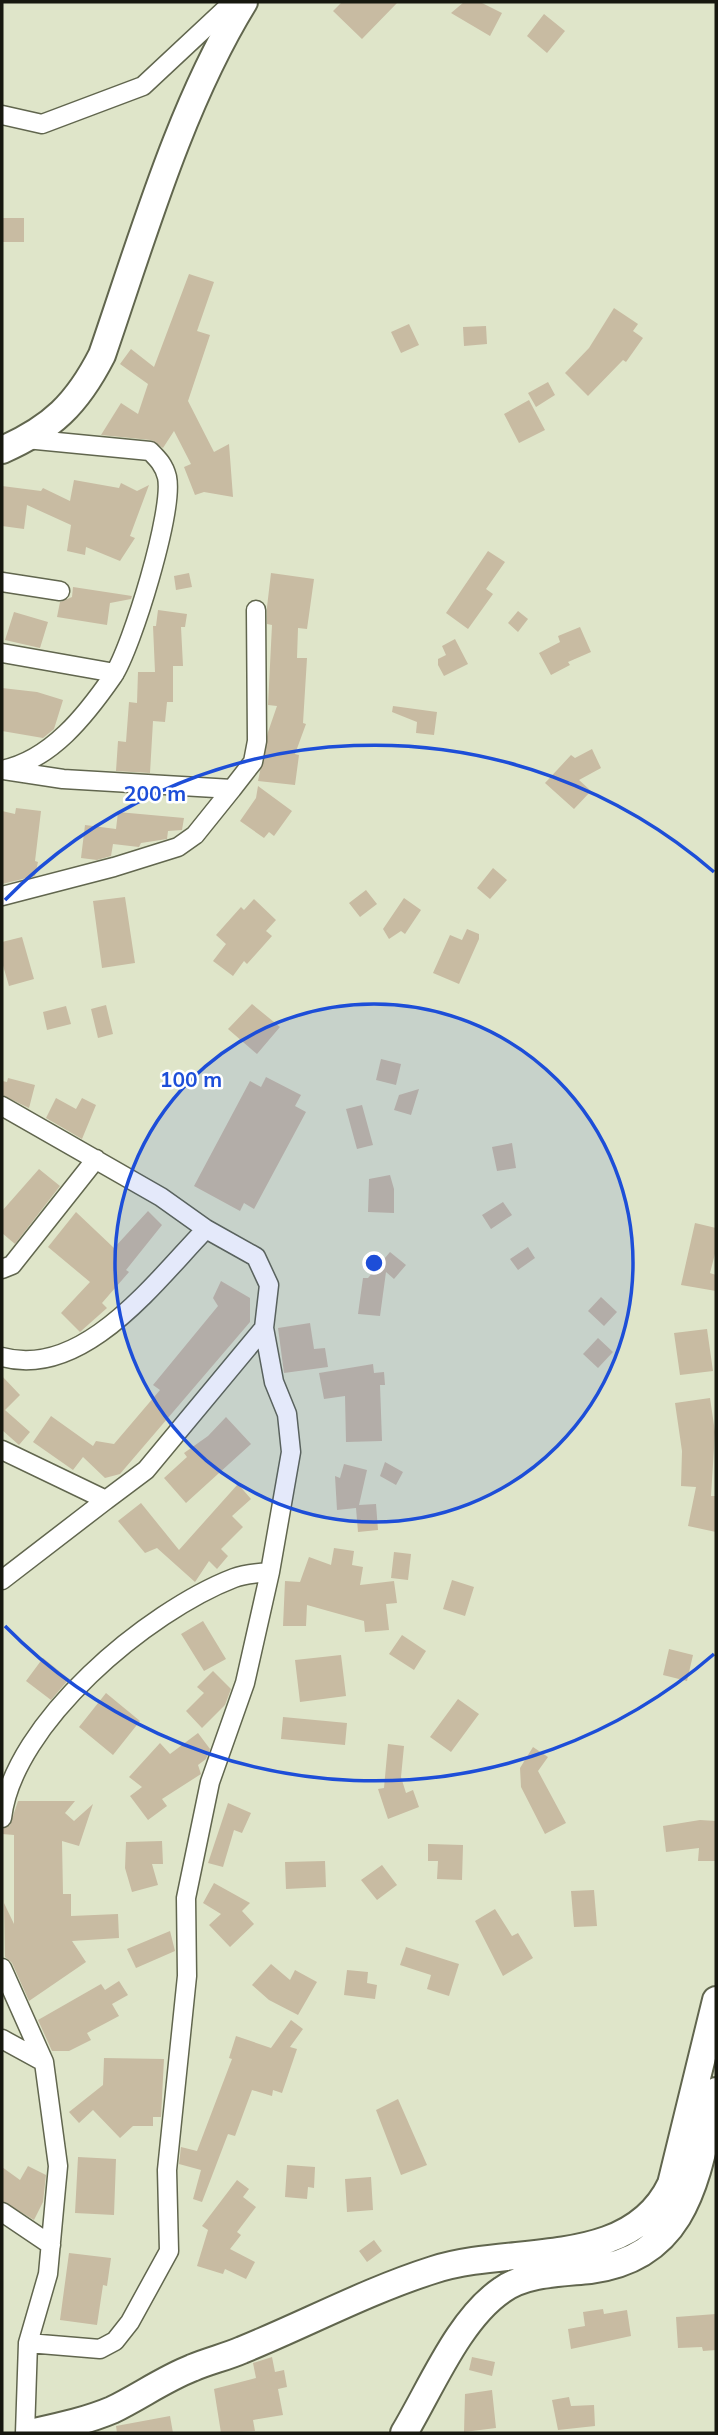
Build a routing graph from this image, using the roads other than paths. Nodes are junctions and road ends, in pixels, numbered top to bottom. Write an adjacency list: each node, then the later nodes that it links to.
1 (233, 2): 3 (street)
2 (244, 2): 4 (main road)
3 (2, 115)
4 (26, 439): 5 (main road); 10 (street)
5 (2, 450)
6 (2, 582): 7 (street)
7 (60, 591)
8 (256, 610): 12 (street)
9 (2, 653): 10 (street)
10 (115, 673): 11 (street)
11 (3, 770): 12 (street)
12 (232, 789): 13 (street)
13 (2, 896)
14 (2, 1106): 15 (street)
15 (96, 1159): 16 (street); 17 (street)
16 (206, 1229): 18 (street); 19 (street)
17 (2, 1269)
18 (264, 1328): 21 (street); 22 (street)
19 (2, 1357)
20 (2, 1450): 21 (street)
21 (106, 1500): 23 (street)
22 (270, 1572): 24 (street); 32 (street)
23 (2, 1580)
24 (2, 1818)
25 (2, 1968): 28 (street)
26 (716, 2000): 33 (main road)
27 (2, 2039): 28 (street)
28 (44, 2062): 31 (street)
29 (716, 2091): 34 (main road)
30 (2, 2212): 31 (street)
31 (51, 2245): 32 (street)
32 (28, 2343): 33 (street)
33 (27, 2433)
34 (404, 2433)

